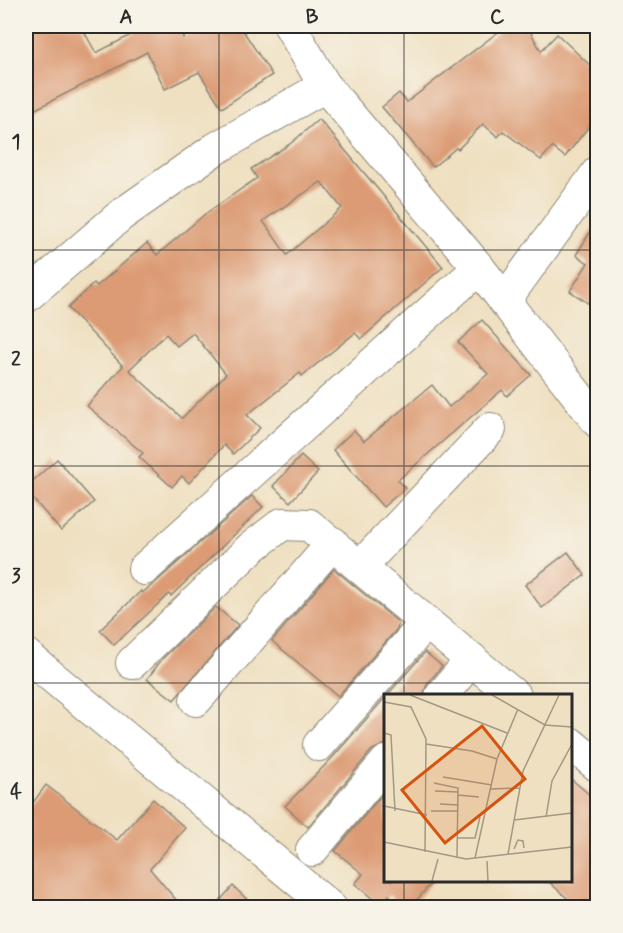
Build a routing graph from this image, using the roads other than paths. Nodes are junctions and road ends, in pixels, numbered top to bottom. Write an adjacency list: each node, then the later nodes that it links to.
1 (290, 26): 2 (street)
2 (325, 86): 4 (street); 5 (street)
3 (597, 172): 6 (street)
4 (479, 268): 6 (street); 11 (street)
5 (26, 297)
6 (504, 301): 7 (street)
7 (597, 422)
8 (490, 429): 10 (street)
9 (333, 543): 10 (street); 15 (street); 18 (street)
10 (361, 566): 12 (street)
11 (144, 569)
12 (426, 623): 14 (street); 20 (street)
13 (26, 655): 24 (street)
14 (471, 659): 16 (street); 17 (street)
15 (132, 663)
16 (443, 694)
17 (513, 694)
18 (196, 700)
19 (572, 745): 22 (street)
20 (319, 746)
21 (384, 764): 23 (street)
22 (597, 766)
23 (312, 850)
24 (323, 905)

